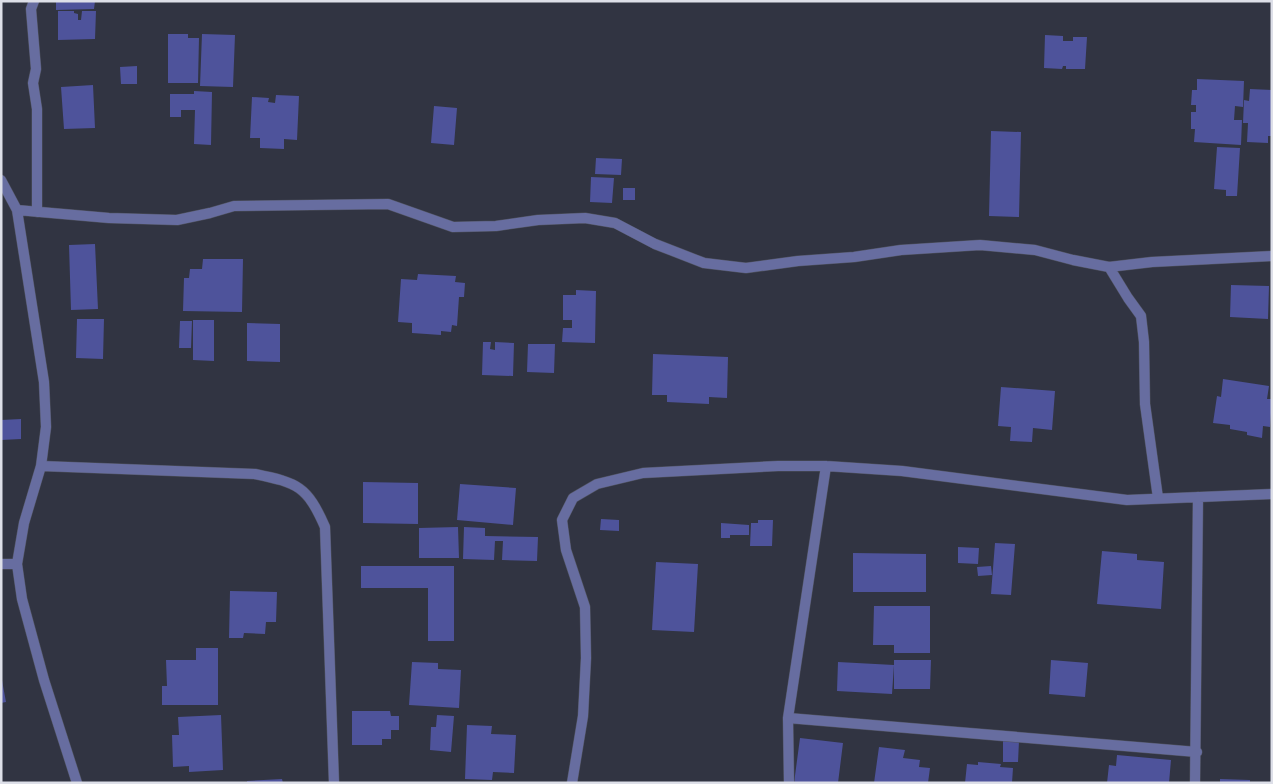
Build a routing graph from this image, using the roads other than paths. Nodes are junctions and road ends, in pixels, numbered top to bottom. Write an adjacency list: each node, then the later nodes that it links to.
1 (34, 1): 4 (street)
2 (1, 180): 3 (street)
3 (17, 210): 4 (street); 7 (street)
4 (37, 212): 6 (street)
5 (1272, 256): 6 (street)
6 (1109, 267): 11 (street)
7 (41, 466): 13 (street); 17 (street)
8 (826, 466): 11 (street); 14 (street); 18 (street)
9 (1272, 494): 10 (street)
10 (1198, 497): 11 (street); 15 (street)
11 (1158, 498)
12 (1, 564): 13 (street)
13 (17, 564): 16 (street)
14 (788, 718): 15 (street); 19 (street)
15 (1196, 752): 20 (street)
16 (78, 783)
17 (334, 783)
18 (572, 783)
19 (789, 783)
20 (1196, 783)

